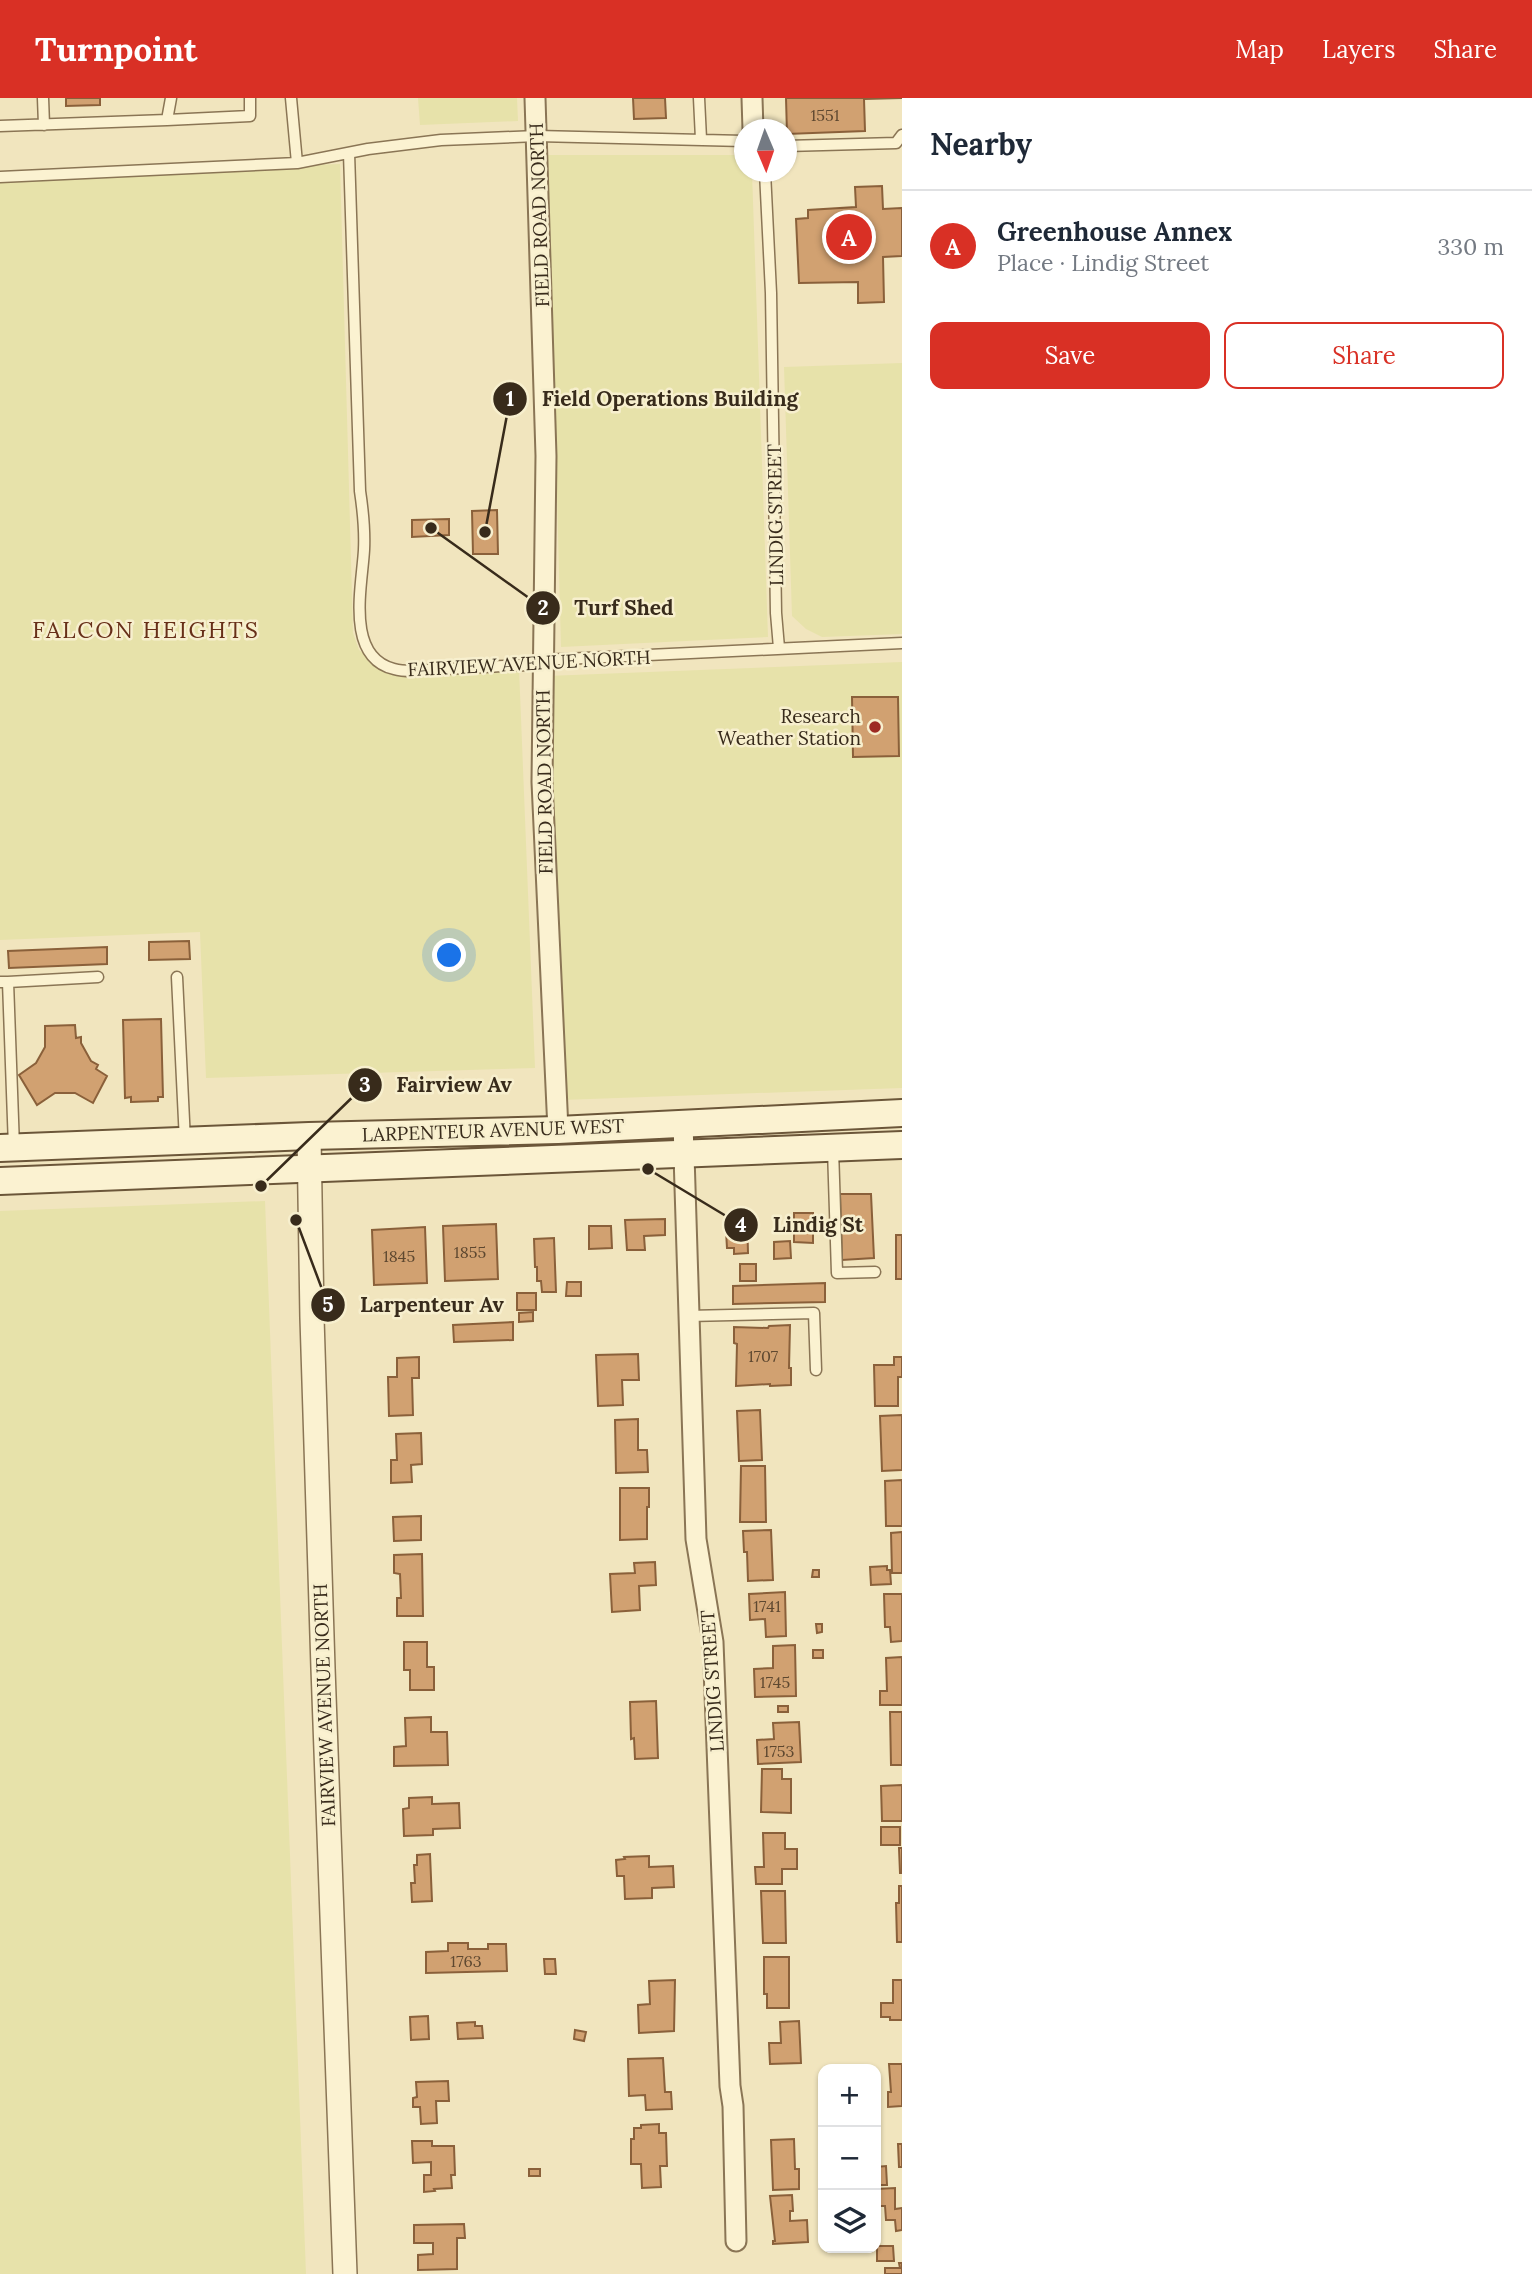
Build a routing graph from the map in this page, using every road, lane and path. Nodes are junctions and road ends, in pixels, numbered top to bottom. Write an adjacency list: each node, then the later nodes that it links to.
1 (43, 98): 10 (lane)
2 (171, 98): 9 (lane)
3 (250, 98): 9 (lane)
4 (291, 98): 18 (lane)
5 (535, 98): 13 (street, FIELD ROAD NORTH)
6 (699, 98): 14 (lane)
7 (752, 98): 8 (street)
8 (753, 119)
9 (167, 120): 10 (lane)
10 (44, 125): 11 (lane)
11 (0, 127)
12 (902, 135): 16 (lane)
13 (537, 136): 14 (lane); 17 (lane); 23 (street, FIELD ROAD NORTH)
14 (701, 139): 15 (lane)
15 (734, 141)
16 (797, 146)
17 (349, 153): 18 (lane); 23 (lane, FAIRVIEW AVENUE NORTH)
18 (297, 163): 19 (lane)
19 (0, 177)
20 (765, 182): 22 (lane, LINDIG STREET)
21 (902, 643): 22 (lane, FAIRVIEW AVENUE NORTH)
22 (779, 648): 23 (lane, FAIRVIEW AVENUE NORTH)
23 (543, 660): 29 (street, FIELD ROAD NORTH)
24 (177, 976): 31 (lane)
25 (98, 977): 26 (lane)
26 (4, 982): 33 (lane)
27 (902, 1113): 28 (main road, LARPENTEUR AVENUE WEST)
28 (682, 1123): 29 (main road, LARPENTEUR AVENUE WEST); 35 (street, LINDIG STREET)
29 (558, 1130): 30 (main road, LARPENTEUR AVENUE WEST)
30 (309, 1136): 31 (main road, LARPENTEUR AVENUE WEST); 36 (street, FAIRVIEW AVENUE NORTH)
31 (185, 1141): 33 (main road, LARPENTEUR AVENUE WEST)
32 (902, 1145): 34 (main road, LARPENTEUR AVENUE WEST)
33 (7, 1148)
34 (833, 1148): 35 (main road, LARPENTEUR AVENUE WEST); 38 (lane)
35 (683, 1155): 36 (main road, LARPENTEUR AVENUE WEST); 39 (street, LINDIG STREET)
36 (311, 1169): 37 (main road, LARPENTEUR AVENUE WEST); 42 (street, FAIRVIEW AVENUE NORTH)
37 (0, 1181)
38 (874, 1272)
39 (688, 1316): 40 (lane); 41 (street, LINDIG STREET)
40 (816, 1370)
41 (736, 2241)
42 (345, 2274)

